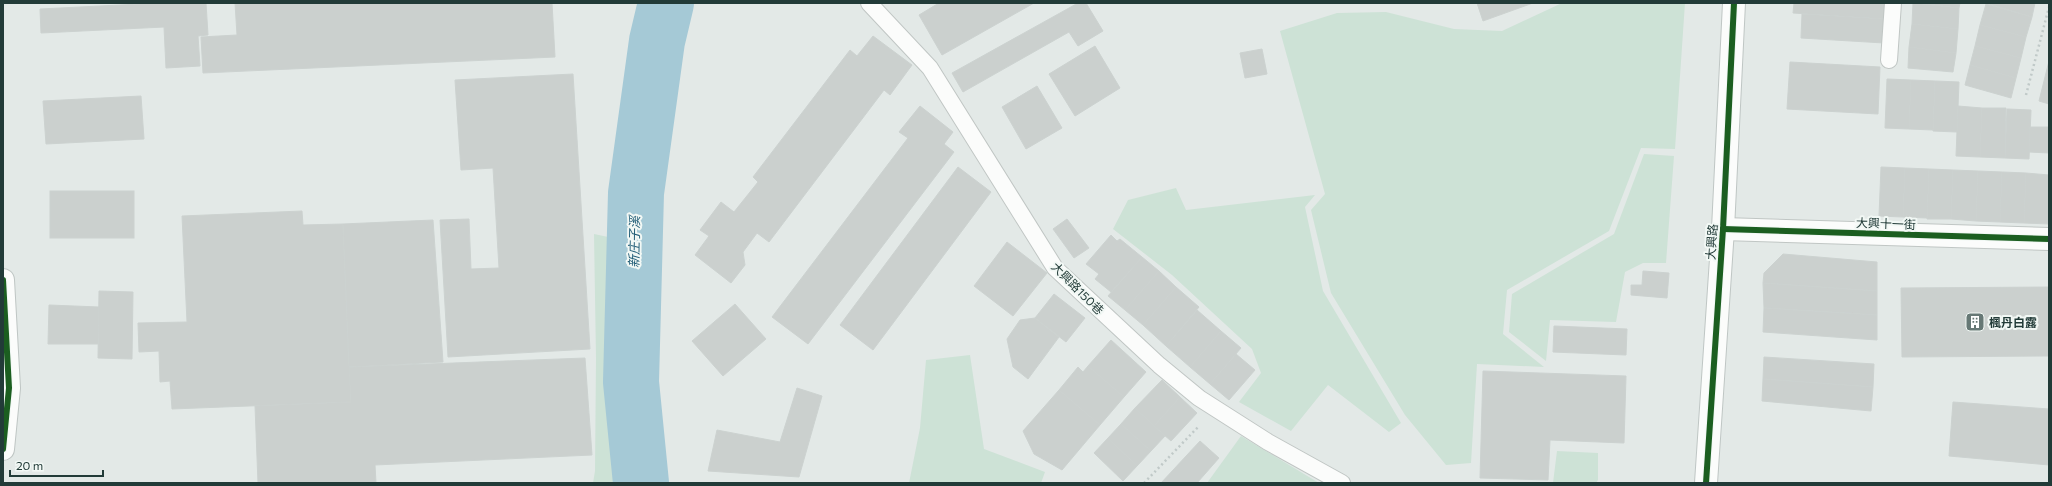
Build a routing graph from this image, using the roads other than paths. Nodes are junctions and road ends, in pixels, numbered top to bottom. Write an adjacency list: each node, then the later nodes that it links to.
1 (869, 3): 9 (lane, 大興路150巷)
2 (1734, 3): 5 (street, 大興路)
3 (1893, 3): 4 (lane)
4 (1889, 60)
5 (1723, 229): 6 (street, 大興十一街); 10 (street, 大興路)
6 (2049, 239)
7 (3, 280): 8 (street)
8 (3, 449)
9 (1342, 483)
10 (1706, 483)

